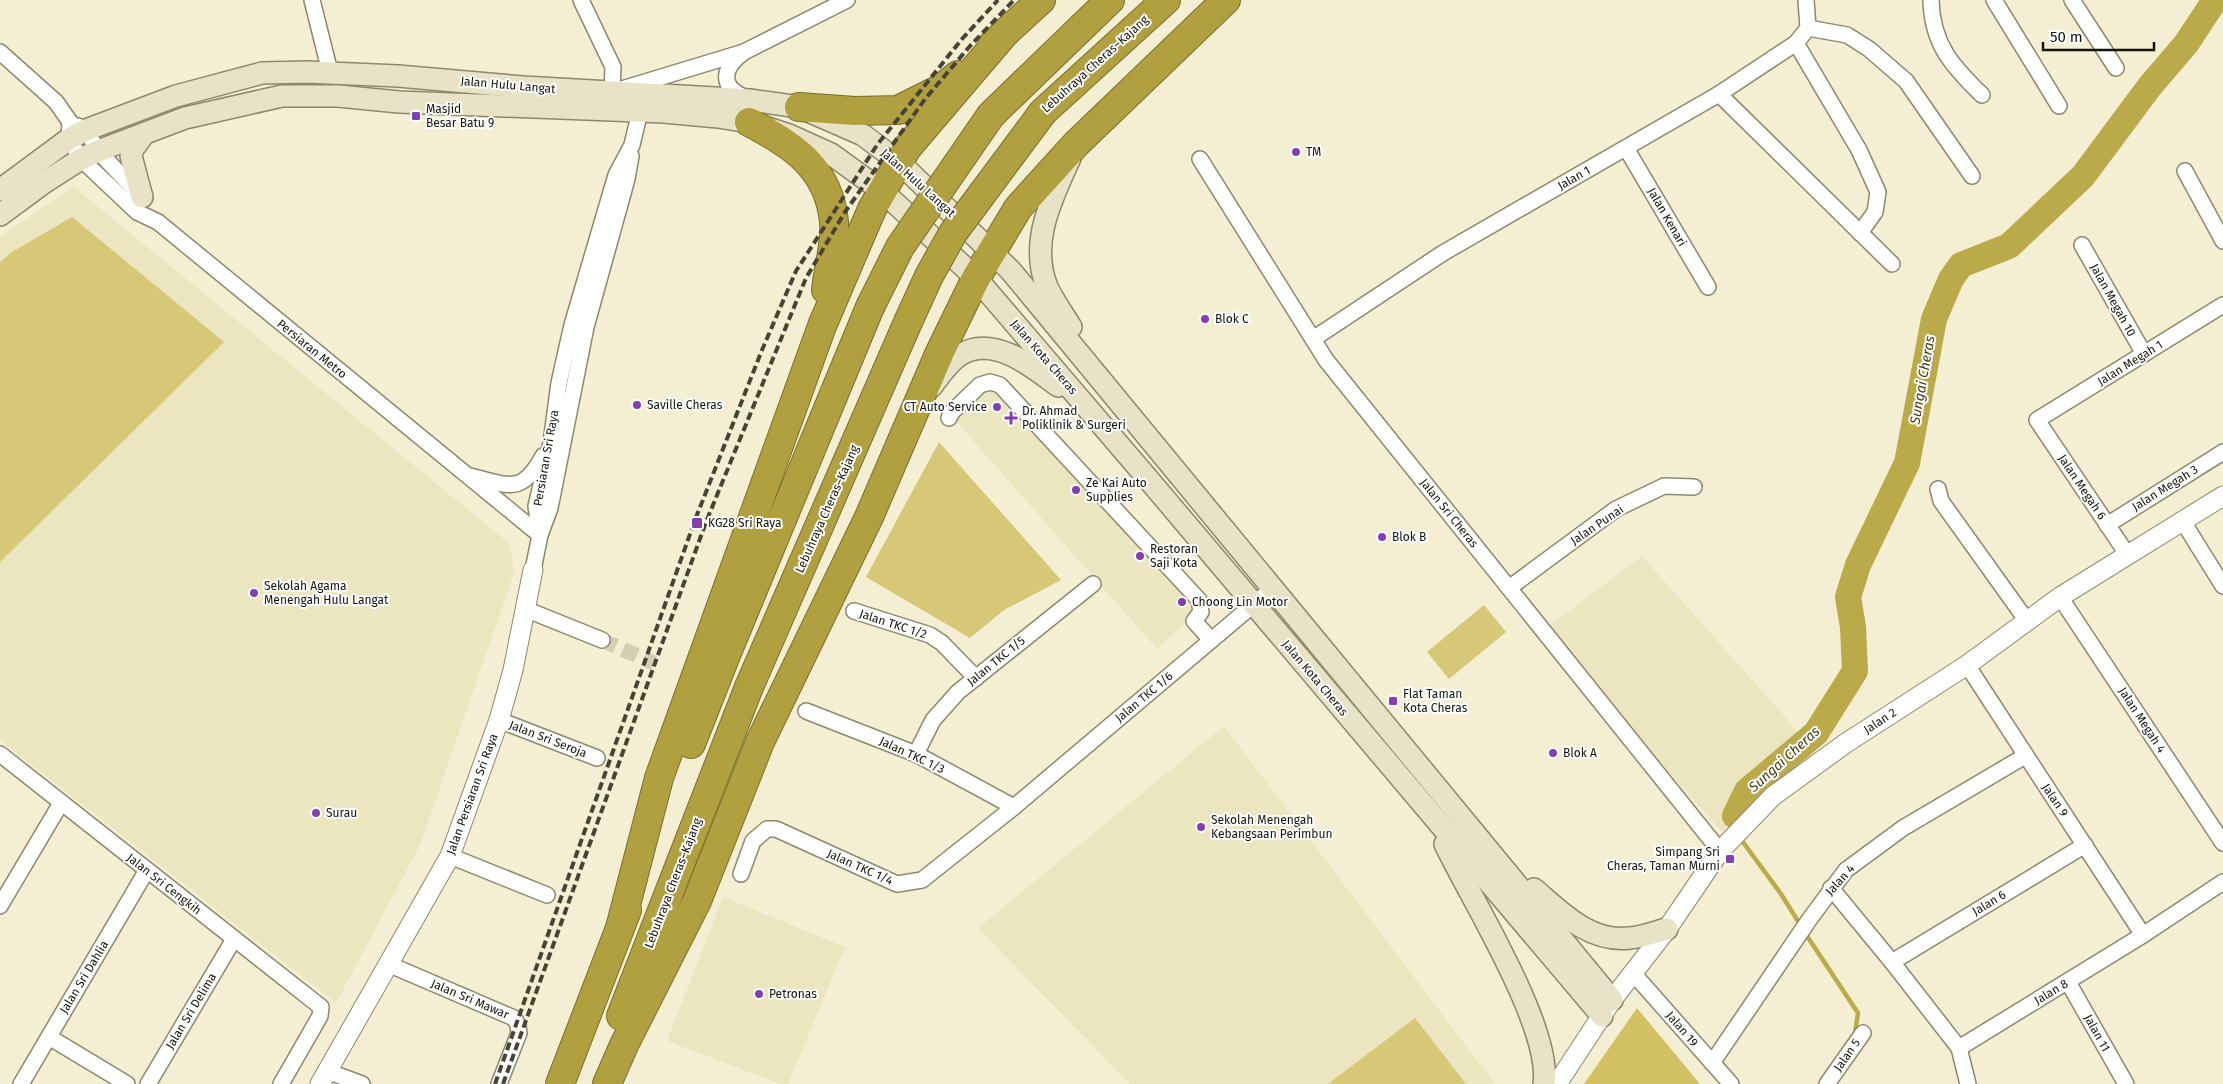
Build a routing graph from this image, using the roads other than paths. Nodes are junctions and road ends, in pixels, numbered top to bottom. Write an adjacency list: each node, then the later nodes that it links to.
1 (312, 0): 18 (street)
2 (580, 0): 19 (street)
3 (848, 0): 16 (street)
4 (1041, 0): 13 (highway)
5 (1110, 0): 102 (highway, bridge)
6 (1166, 0): 124 (highway, Lebuhraya Cheras–Kajang, bridge)
7 (1226, 0): 28 (highway)
8 (1806, 0): 12 (street)
9 (1931, 0): 21 (street)
10 (1994, 0): 22 (street)
11 (2072, 0): 17 (street)
12 (1808, 28): 14 (street, Jalan 1); 35 (street)
13 (1005, 33): 23 (highway); 33 (highway)
14 (1796, 43): 20 (street, Jalan 1); 41 (street)
15 (0, 52): 26 (street)
16 (744, 52): 19 (street); 24 (street)
17 (2116, 68)
18 (330, 72): 19 (main road, Jalan Hulu Langat); 26 (main road, Jalan Hulu Langat)
19 (612, 92): 24 (main road, Jalan Hulu Langat)
20 (1719, 94): 30 (street, Jalan 1); 41 (street)
21 (1982, 95)
22 (2059, 106)
23 (799, 107): 24 (main road, Jalan Hulu Langat); 33 (main road, Jalan Hulu Langat)
24 (750, 111): 25 (main road, Jalan Hulu Langat); 37 (main road, Jalan Hulu Langat); 50 (highway)
25 (640, 112): 27 (main road, Jalan Hulu Langat); 29 (street, Persiaran Sri Raya)
26 (75, 130): 31 (street); 36 (main road, Jalan Hulu Langat)
27 (144, 134): 31 (main road, Jalan Hulu Langat); 38 (main road)
28 (1076, 144): 44 (highway); 53 (main road)
29 (632, 146): 58 (street, Persiaran Sri Raya); 66 (street, Persiaran Sri Raya)
30 (1626, 148): 48 (street, Jalan Kenari); 51 (street, Jalan 1)
31 (90, 155): 38 (street, Persiaran Metro); 39 (main road, Jalan Hulu Langat); 40 (street, Persiaran Metro)
32 (1200, 160): 51 (street, Jalan Sri Cheras)
33 (899, 162): 37 (highway); 44 (main road, Jalan Hulu Langat)
34 (2185, 171): 42 (street)
35 (1972, 176)
36 (0, 190)
37 (882, 191): 47 (main road, Jalan Hulu Langat); 50 (highway)
38 (142, 197): 40 (street, Persiaran Metro)
39 (0, 215)
40 (158, 222): 60 (street, Persiaran Metro)
41 (1860, 232): 45 (street)
42 (2223, 241)
43 (2082, 245): 52 (street, Jalan Megah 10)
44 (992, 252): 46 (main road, Jalan Hulu Langat); 47 (highway)
45 (1892, 264)
46 (1012, 271): 53 (main road, Jalan Kota Cheras)
47 (976, 278): 54 (highway); 55 (main road, Jalan Kota Cheras)
48 (1708, 287)
49 (2223, 305): 52 (street, Jalan Megah 1)
50 (822, 326): 102 (highway)
51 (1313, 339): 72 (street, Jalan Sri Cheras)
52 (2144, 354): 57 (street, Jalan Megah 1)
53 (1108, 388): 71 (main road, Jalan Kota Cheras)
54 (918, 406): 55 (main road); 125 (highway)
55 (1088, 408): 74 (main road, Jalan Kota Cheras)
56 (949, 418): 79 (street)
57 (2037, 420): 65 (street, Jalan Megah 6)
58 (551, 442): 60 (street, Persiaran Metro); 66 (street, Persiaran Sri Raya)
59 (2223, 452): 65 (street, Jalan Megah 3)
60 (466, 475): 66 (street, Persiaran Metro)
61 (1694, 487): 72 (street, Jalan Punai)
62 (1938, 489): 77 (street)
63 (2223, 496): 64 (street, Jalan 2)
64 (2182, 520): 67 (street, Jalan 2); 70 (street)
65 (2106, 525): 67 (street, Jalan Megah 6)
66 (540, 535): 68 (street, Jalan Persiaran Sri Raya)
67 (2127, 554): 73 (street, Jalan 2)
68 (533, 570): 75 (street, Jalan Persiaran Sri Raya)
69 (1093, 584): 81 (street, Jalan TKC 1/5)
70 (2223, 586)
71 (1273, 588): 74 (street, Jalan TKC 1/6); 94 (main road, Jalan Kota Cheras)
72 (1509, 588): 93 (street, Jalan Sri Cheras)
73 (2060, 597): 77 (street, Jalan 2); 91 (street, Jalan Megah 4)
74 (1252, 604): 79 (street, Jalan TKC 1/6); 90 (main road, Jalan Kota Cheras)
75 (525, 609): 78 (street); 83 (street, Jalan Persiaran Sri Raya)
76 (854, 611): 81 (street, Jalan TKC 1/2)
77 (2027, 621): 80 (street, Jalan 2)
78 (602, 640)
79 (1211, 640): 89 (street, Jalan TKC 1/6)
80 (1966, 665): 86 (street, Jalan 9); 93 (street, Jalan 2)
81 (976, 678): 85 (street, Jalan TKC 1/5)
82 (806, 711): 85 (street, Jalan TKC 1/3)
83 (499, 720): 87 (street, Jalan Sri Seroja); 95 (street, Jalan Persiaran Sri Raya)
84 (0, 754): 88 (street, Jalan Sri Cengkih)
85 (916, 754): 89 (street, Jalan TKC 1/3)
86 (2026, 756): 92 (street, Jalan 9); 99 (street, Jalan 4)
87 (597, 758)
88 (61, 803): 96 (street, Jalan Sri Cengkih); 101 (street)
89 (1014, 807): 97 (street, Jalan TKC 1/4)
90 (1431, 816): 110 (main road, Jalan Kota Cheras); 126 (main road)
91 (2223, 843)
92 (2085, 845): 104 (street, Jalan 9); 106 (street, Jalan 6)
93 (1720, 851): 103 (street, Jalan 2)
94 (1490, 852): 103 (main road); 110 (main road, Jalan Kota Cheras)
95 (450, 856): 100 (street); 107 (street, Jalan Persiaran Sri Raya)
96 (147, 870): 105 (street, Jalan Sri Cengkih); 112 (street, Jalan Sri Dahlia)
97 (741, 874)
98 (2223, 882): 104 (street, Jalan 8)
99 (1830, 888): 106 (street); 114 (street, Jalan 4)
100 (547, 894)
101 (0, 906)
102 (620, 928): 123 (highway)
103 (1667, 929): 108 (street, Jalan 2)
104 (2143, 935): 109 (street, Jalan 8)
105 (234, 939): 119 (street, Jalan Sri Delima); 120 (street, Jalan Sri Cengkih)
106 (1892, 962): 113 (street)
107 (388, 964): 115 (street, Jalan Persiaran Sri Raya); 122 (street, Jalan Sri Mawar)
108 (1633, 974): 110 (street, Jalan 2); 114 (street, Jalan 19)
109 (2068, 982): 113 (street, Jalan 8); 130 (street, Jalan 11)
110 (1607, 1008): 127 (street)
111 (1863, 1033): 116 (street, Jalan 5)
112 (49, 1037): 117 (street, Jalan Sri Dahlia); 118 (street)
113 (1959, 1048): 129 (street)
114 (1712, 1063): 128 (street, Jalan 19)
115 (323, 1077): 121 (street)
116 (1832, 1082)
117 (21, 1084)
118 (127, 1084)
119 (148, 1084)
120 (280, 1084)
121 (362, 1084)
122 (499, 1084)
123 (560, 1084)
124 (595, 1084)
125 (608, 1084)
126 (1544, 1084)
127 (1557, 1084)
128 (1731, 1084)
129 (1968, 1084)
130 (2126, 1084)

